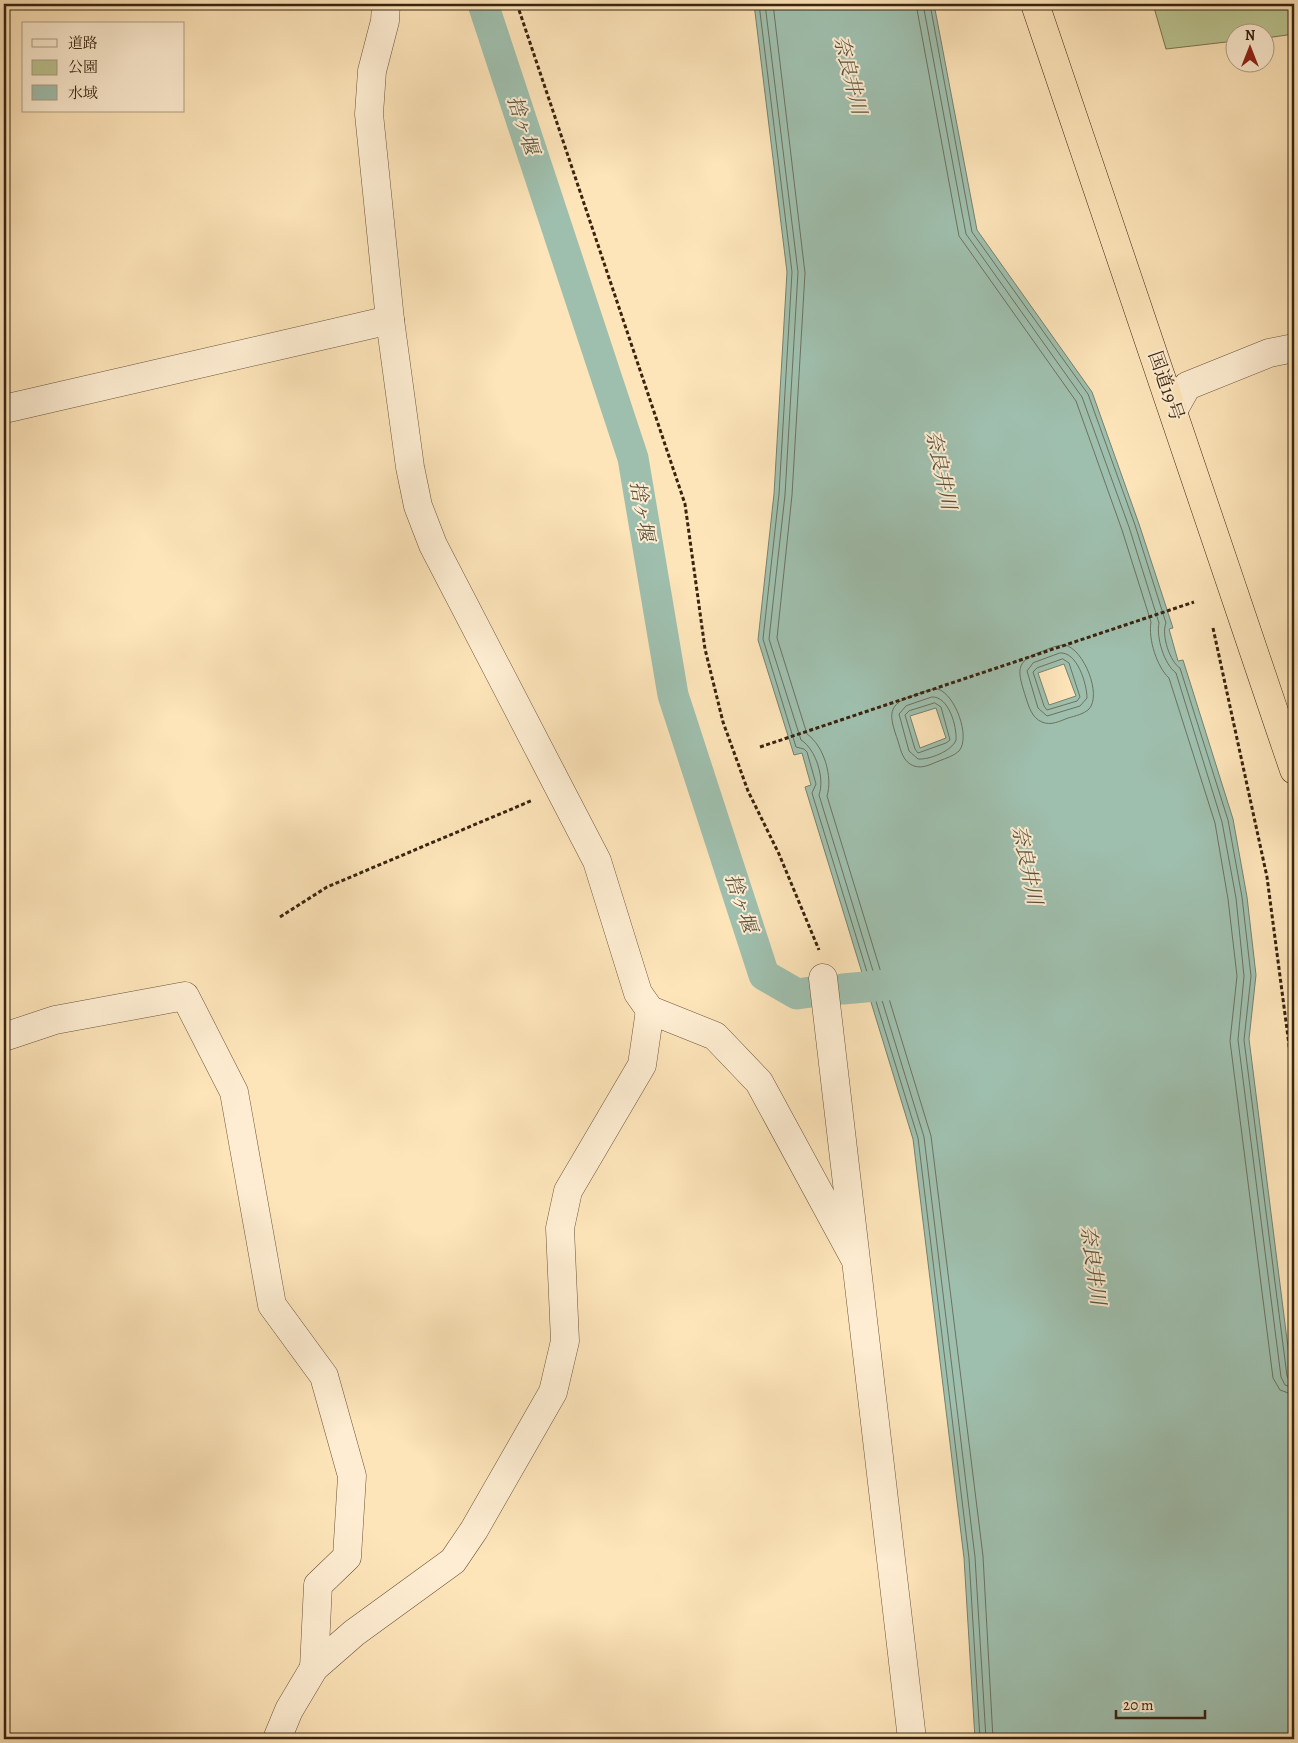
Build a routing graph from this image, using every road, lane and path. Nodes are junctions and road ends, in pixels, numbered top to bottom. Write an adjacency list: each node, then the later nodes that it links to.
1 (386, 4): 4 (street)
2 (518, 4): 14 (path)
3 (1035, 4): 6 (highway, 国道19号)
4 (390, 320): 7 (street); 12 (street)
5 (1294, 348): 6 (street)
6 (1174, 408): 11 (highway, 国道19号)
7 (4, 409)
8 (1194, 602): 10 (path)
9 (1211, 618): 17 (path)
10 (760, 747)
11 (1294, 770)
12 (560, 789): 13 (path); 15 (street)
13 (280, 917)
14 (823, 978): 18 (street)
15 (650, 1010): 18 (street); 19 (street)
16 (4, 1038): 19 (street)
17 (1294, 1083)
18 (854, 1258): 21 (street)
19 (314, 1668): 20 (street)
20 (278, 1739)
21 (912, 1739)

